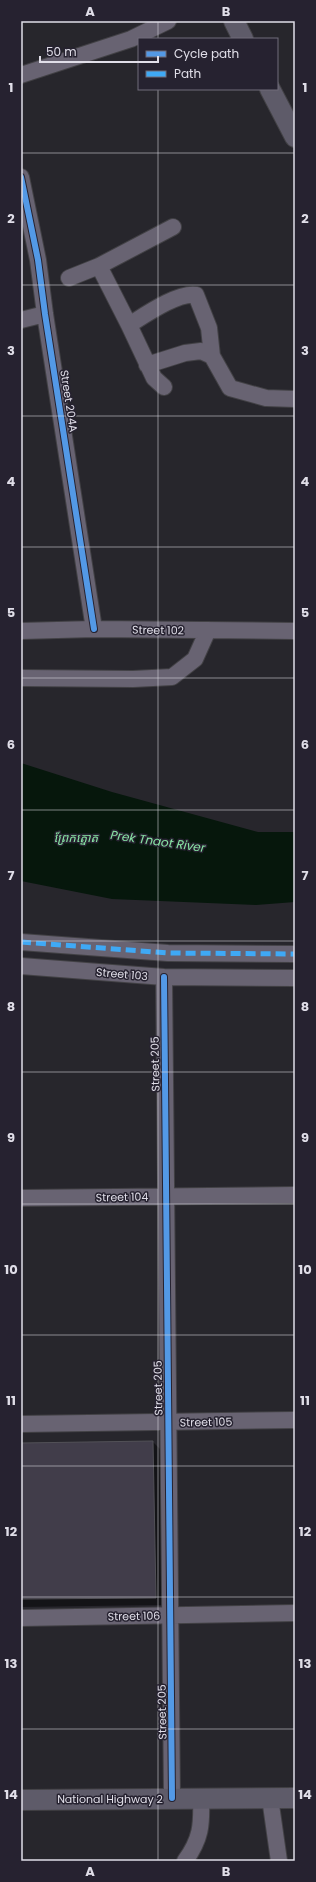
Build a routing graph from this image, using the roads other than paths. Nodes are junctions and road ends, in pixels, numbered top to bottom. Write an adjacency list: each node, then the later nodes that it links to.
1 (168, 21): 4 (street)
2 (234, 21): 3 (main road)
3 (242, 38)
4 (21, 75)
5 (271, 90): 6 (main road)
6 (295, 137)
7 (21, 177): 11 (street, Street 204A)
8 (173, 227): 9 (street)
9 (98, 266): 10 (street); 13 (street)
10 (68, 278)
11 (45, 314): 12 (street); 18 (street, Street 204A)
12 (21, 320)
13 (129, 325): 14 (street); 15 (street)
14 (212, 356): 15 (street); 17 (street)
15 (147, 365): 16 (street)
16 (164, 387)
17 (295, 400)
18 (94, 629): 19 (street, Street 102); 20 (street, Street 102)
19 (208, 630): 21 (street, Street 102); 22 (street)
20 (21, 631)
21 (295, 631)
22 (21, 678)
23 (21, 942): 24 (street)
24 (295, 954)
25 (21, 966): 26 (street, Street 103)
26 (164, 977): 27 (street, Street 103); 29 (street, Street 205)
27 (295, 978)
28 (295, 1195): 29 (street, Street 104)
29 (166, 1197): 30 (street, Street 104); 32 (street, Street 205)
30 (21, 1198)
31 (295, 1420): 32 (street, Street 105)
32 (168, 1422): 33 (street, Street 105); 35 (street, Street 205)
33 (21, 1424)
34 (295, 1613): 35 (street, Street 106)
35 (171, 1615): 36 (street, Street 106); 37 (street, Street 205)
36 (21, 1618)
37 (172, 1798): 38 (main road, National Highway 2); 40 (main road, National Highway 2)
38 (201, 1798): 39 (main road, National Highway 2); 42 (street)
39 (270, 1798): 41 (main road, National Highway 2); 43 (street)
40 (21, 1800)
41 (293, 1801)
42 (185, 1861)
43 (279, 1861)

